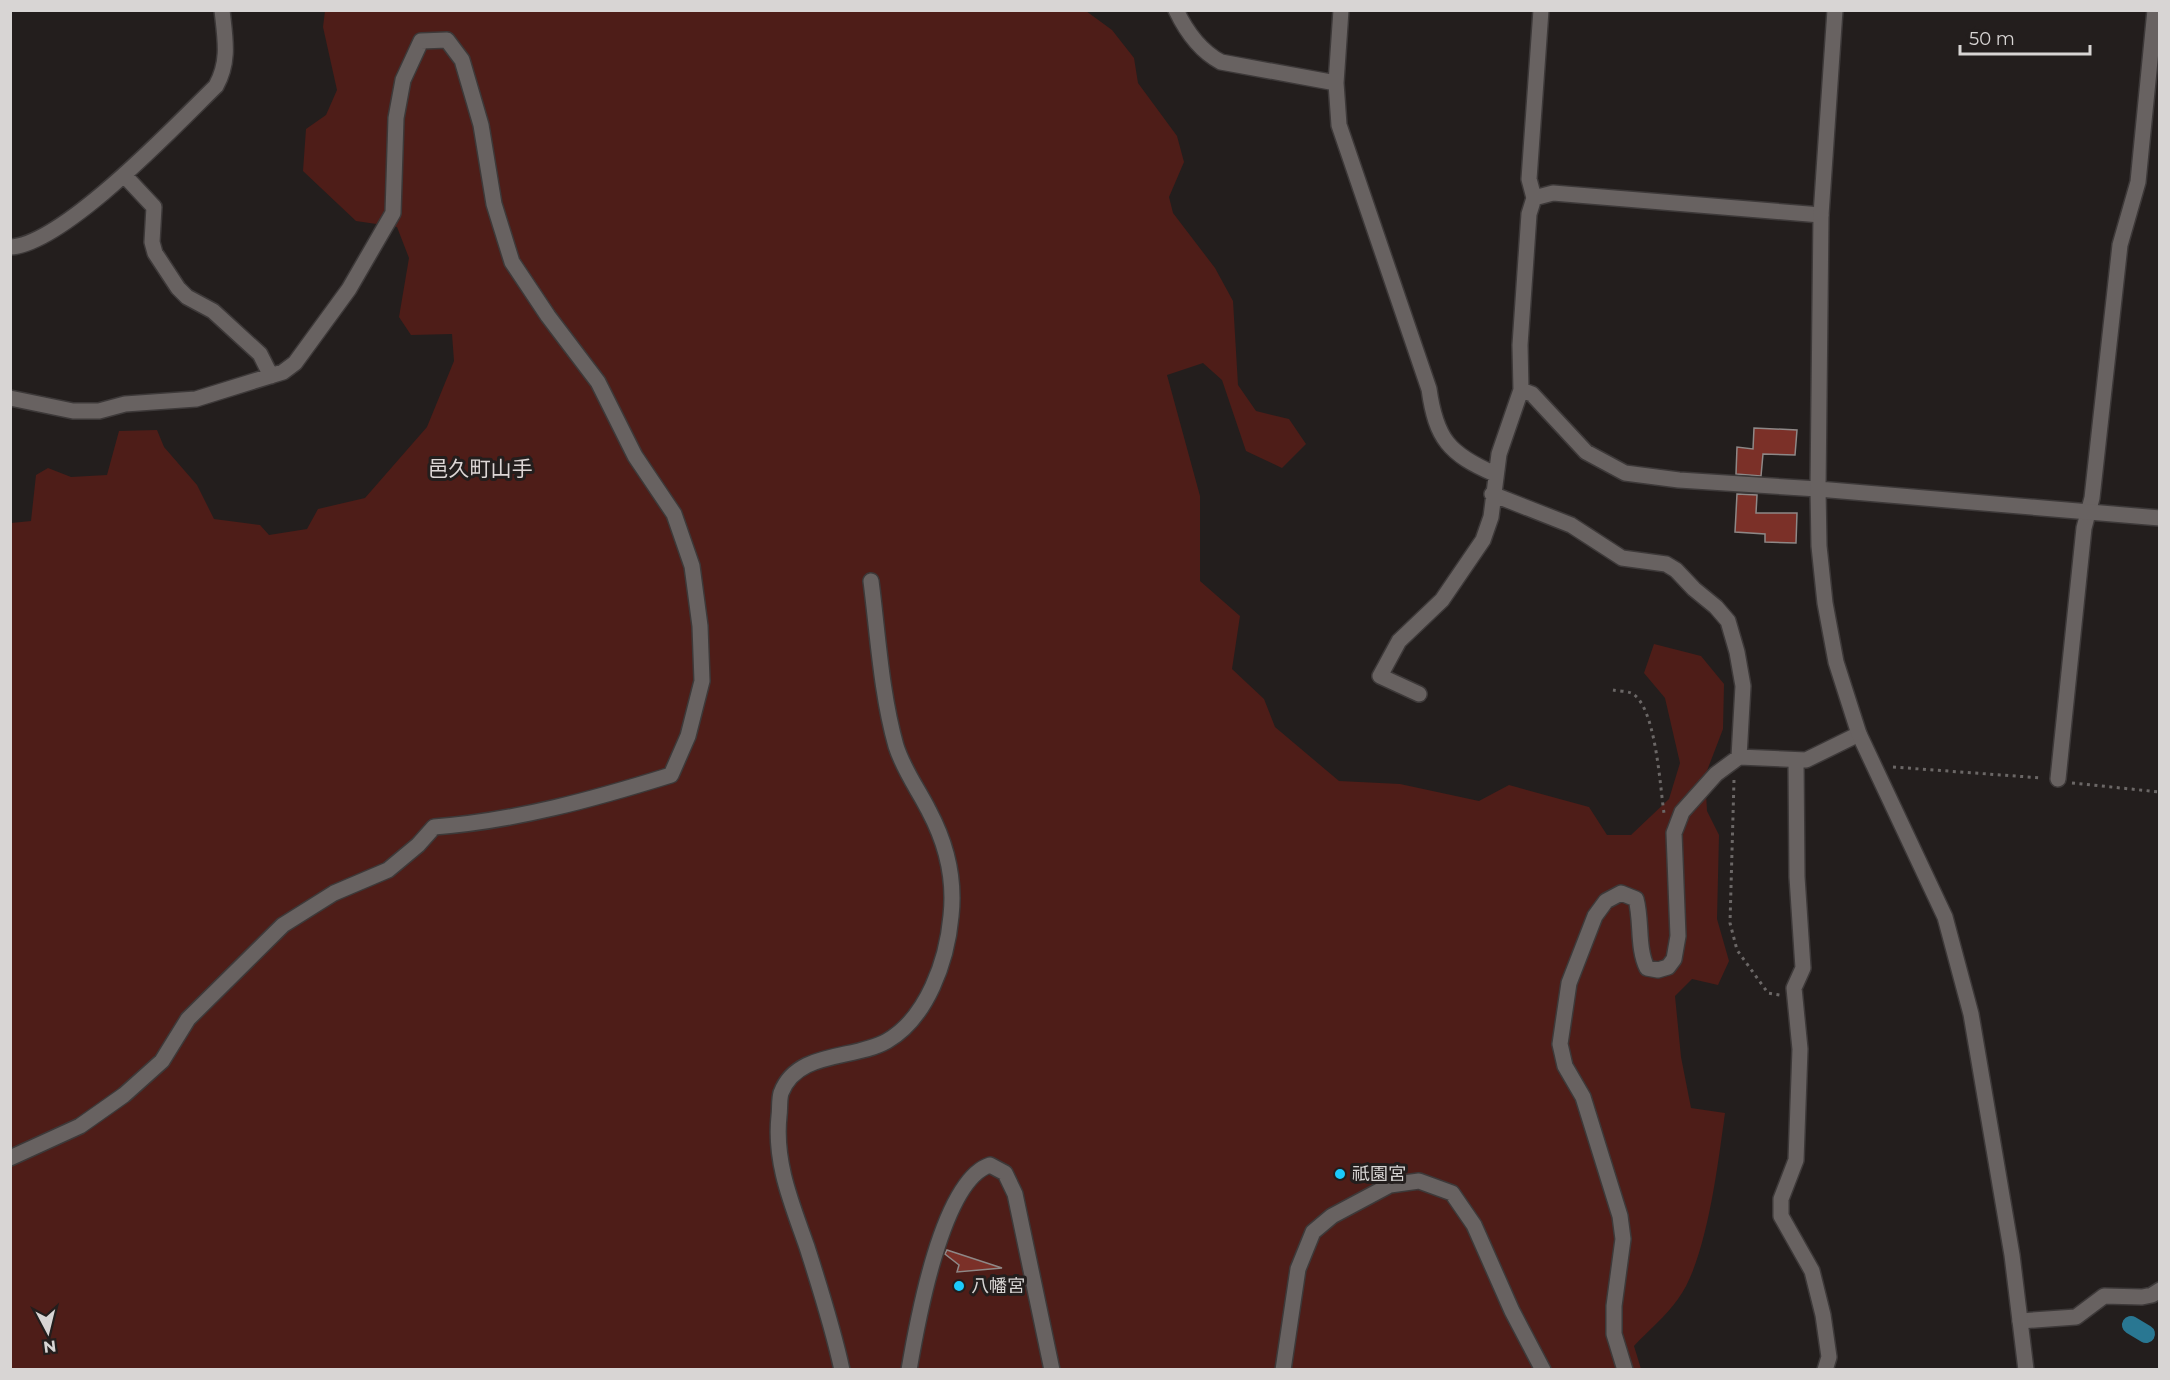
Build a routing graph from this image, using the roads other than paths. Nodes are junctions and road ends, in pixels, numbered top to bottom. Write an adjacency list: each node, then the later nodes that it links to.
1 (222, 10): 8 (street)
2 (1176, 10): 7 (street)
3 (1341, 10): 7 (street)
4 (1541, 10): 9 (street)
5 (1834, 10): 10 (street)
6 (2155, 10): 18 (street)
7 (1336, 83): 15 (street)
8 (124, 175): 11 (street); 12 (street)
9 (1534, 198): 10 (street); 13 (street)
10 (1821, 215): 16 (street)
11 (10, 247)
12 (271, 376): 14 (street); 26 (street)
13 (1521, 390): 15 (street); 16 (street)
14 (10, 398)
15 (1495, 474): 17 (street)
16 (1818, 489): 18 (street); 22 (street)
17 (1492, 494): 21 (street); 23 (street)
18 (2088, 512): 19 (street); 25 (street)
19 (2160, 518)
20 (871, 580): 29 (street)
21 (1419, 694)
22 (1859, 734): 24 (street); 28 (street)
23 (1735, 759): 24 (street); 34 (street)
24 (1796, 761): 35 (street)
25 (2058, 779)
26 (10, 1158)
27 (2160, 1290): 28 (street)
28 (2020, 1321): 36 (street)
29 (842, 1370)
30 (909, 1370): 31 (street)
31 (1052, 1370)
32 (1283, 1370): 33 (street)
33 (1543, 1370)
34 (1625, 1370)
35 (1825, 1370)
36 (2026, 1370)

